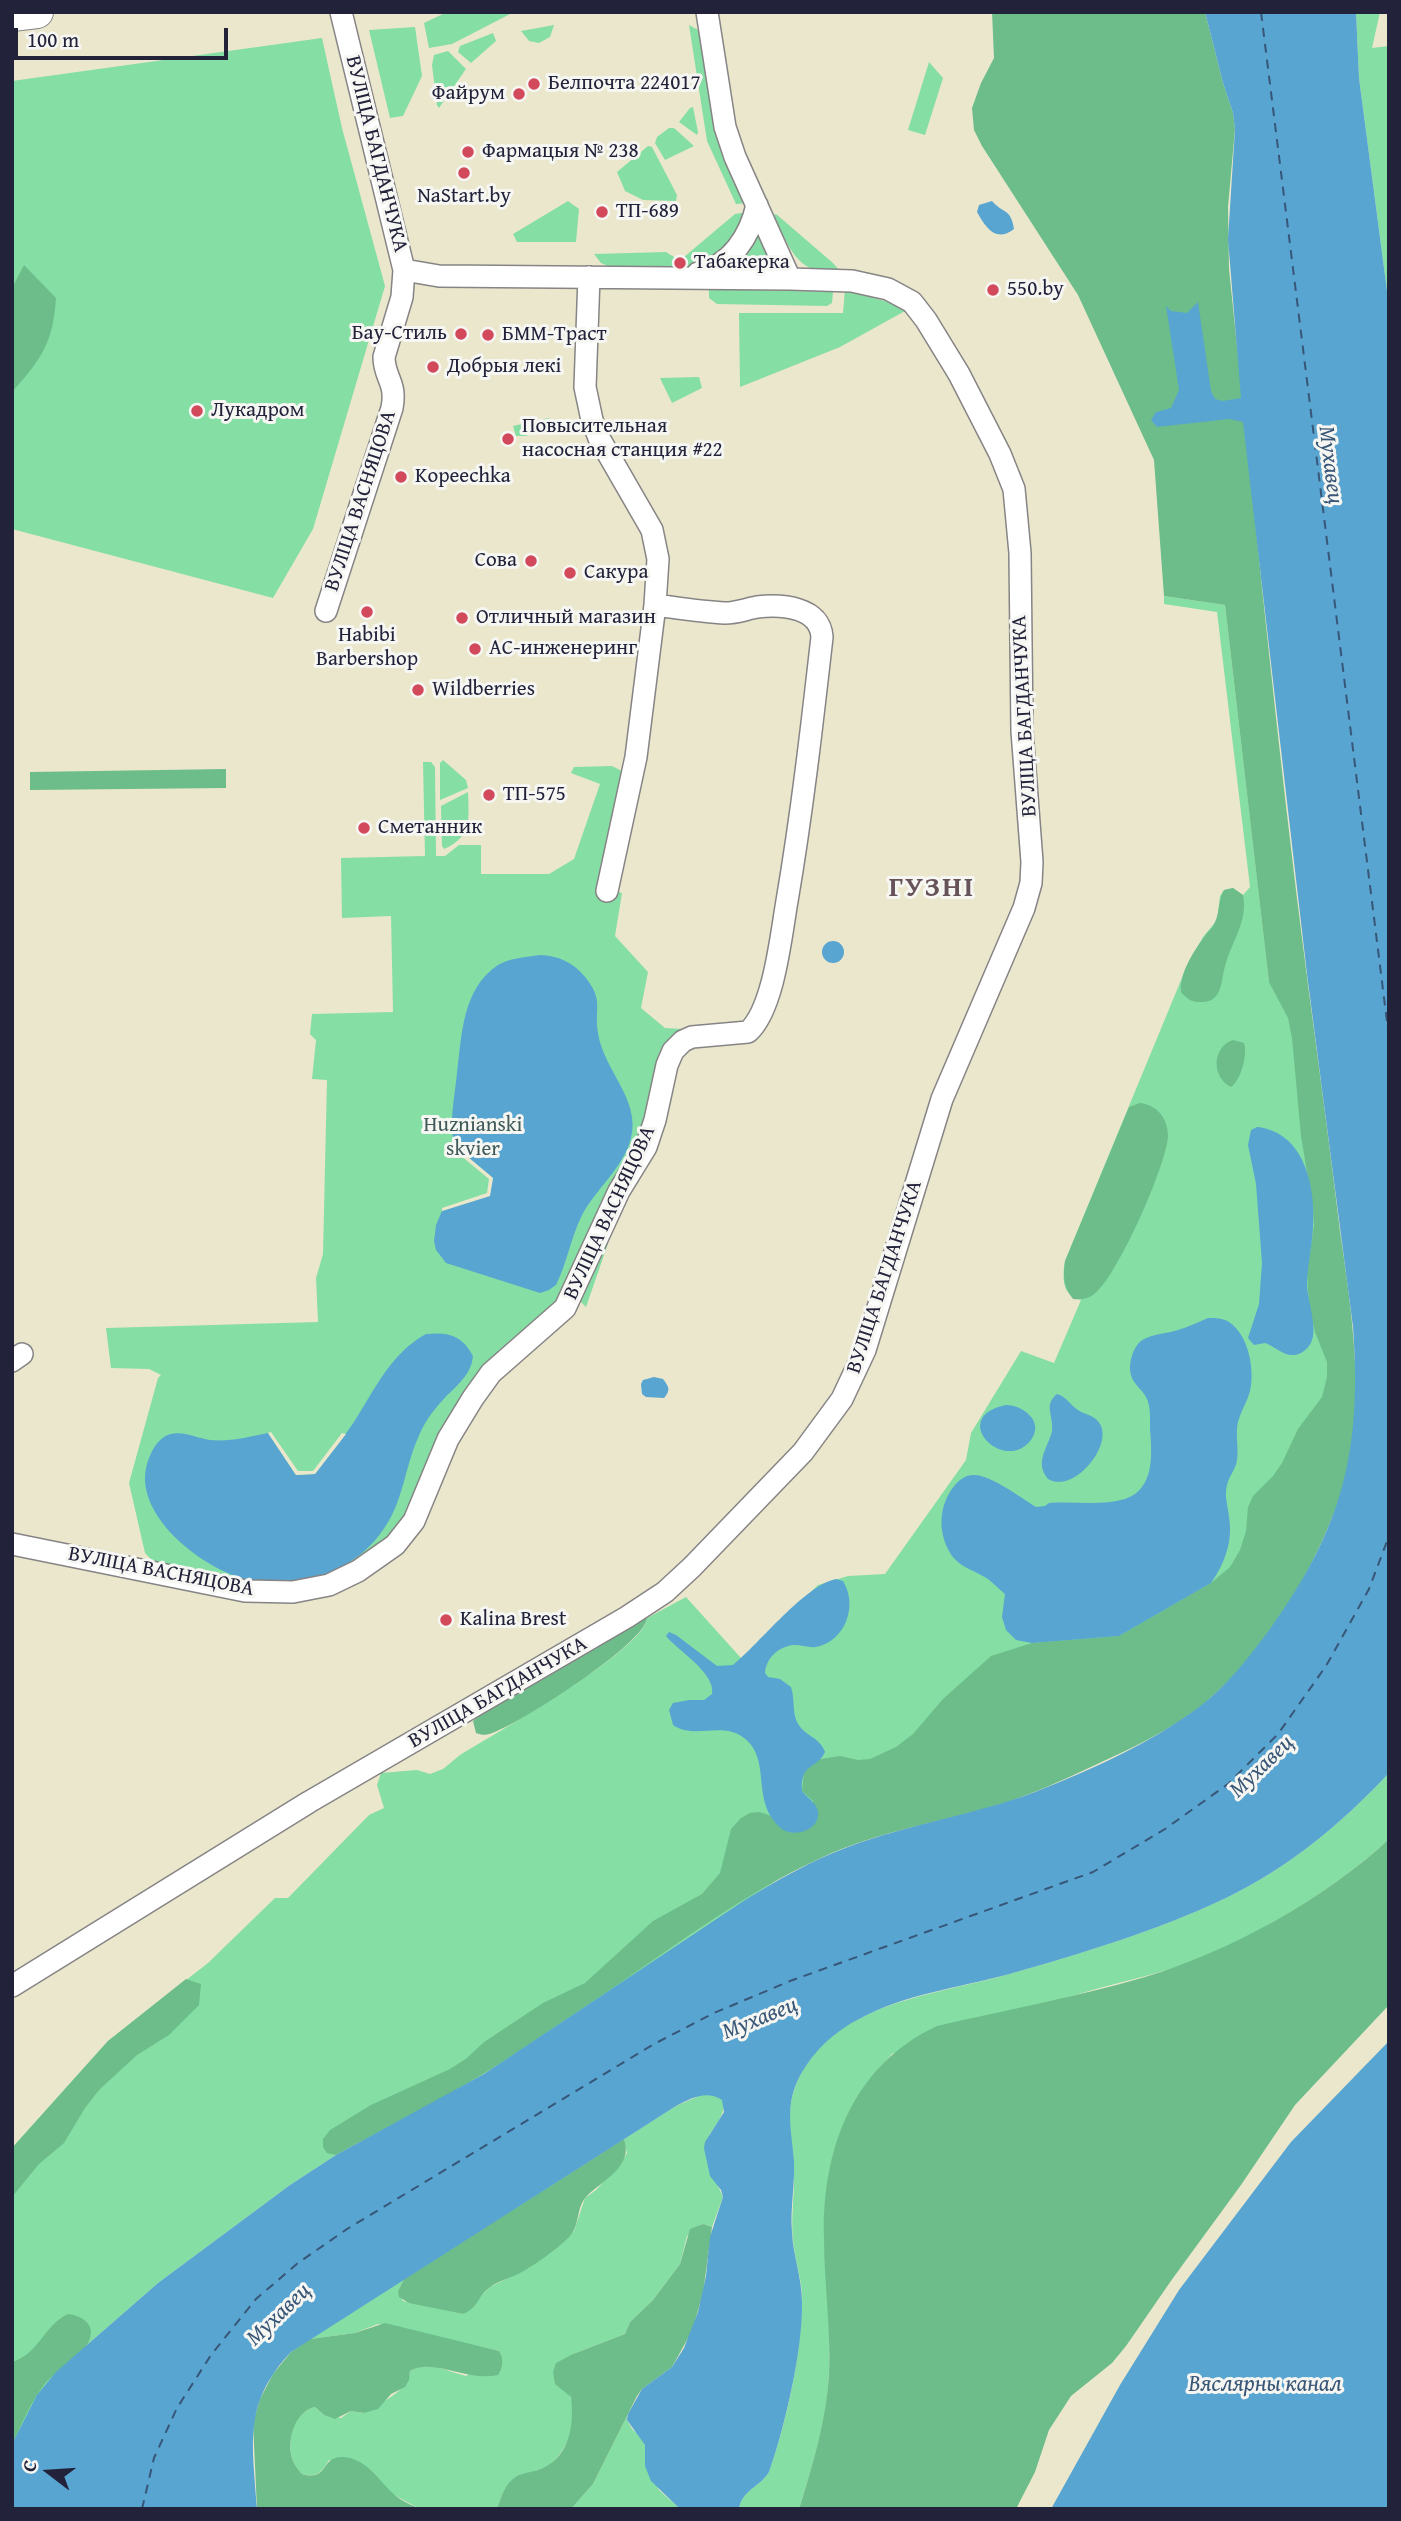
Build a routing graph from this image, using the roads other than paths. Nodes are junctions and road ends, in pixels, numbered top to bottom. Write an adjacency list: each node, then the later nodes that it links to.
1 (37, 12): 4 (highway)
2 (341, 12): 6 (street, ВУЛІЦА БАГДАНЧУКА)
3 (707, 12): 5 (street)
4 (12, 15)
5 (757, 205): 8 (street, ВУЛІЦА БАГДАНЧУКА); 9 (street)
6 (404, 270): 7 (street, ВУЛІЦА БАГДАНЧУКА); 11 (street, ВУЛІЦА ВАСНЯЦОВА)
7 (589, 277): 8 (street, ВУЛІЦА БАГДАНЧУКА); 10 (street)
8 (682, 277): 9 (street, ВУЛІЦА БАГДАНЧУКА)
9 (790, 279): 14 (street, ВУЛІЦА БАГДАНЧУКА)
10 (655, 605): 12 (street); 13 (street, ВУЛІЦА ВАСНЯЦОВА)
11 (326, 611)
12 (607, 891)
13 (12, 1544)
14 (12, 1986)

